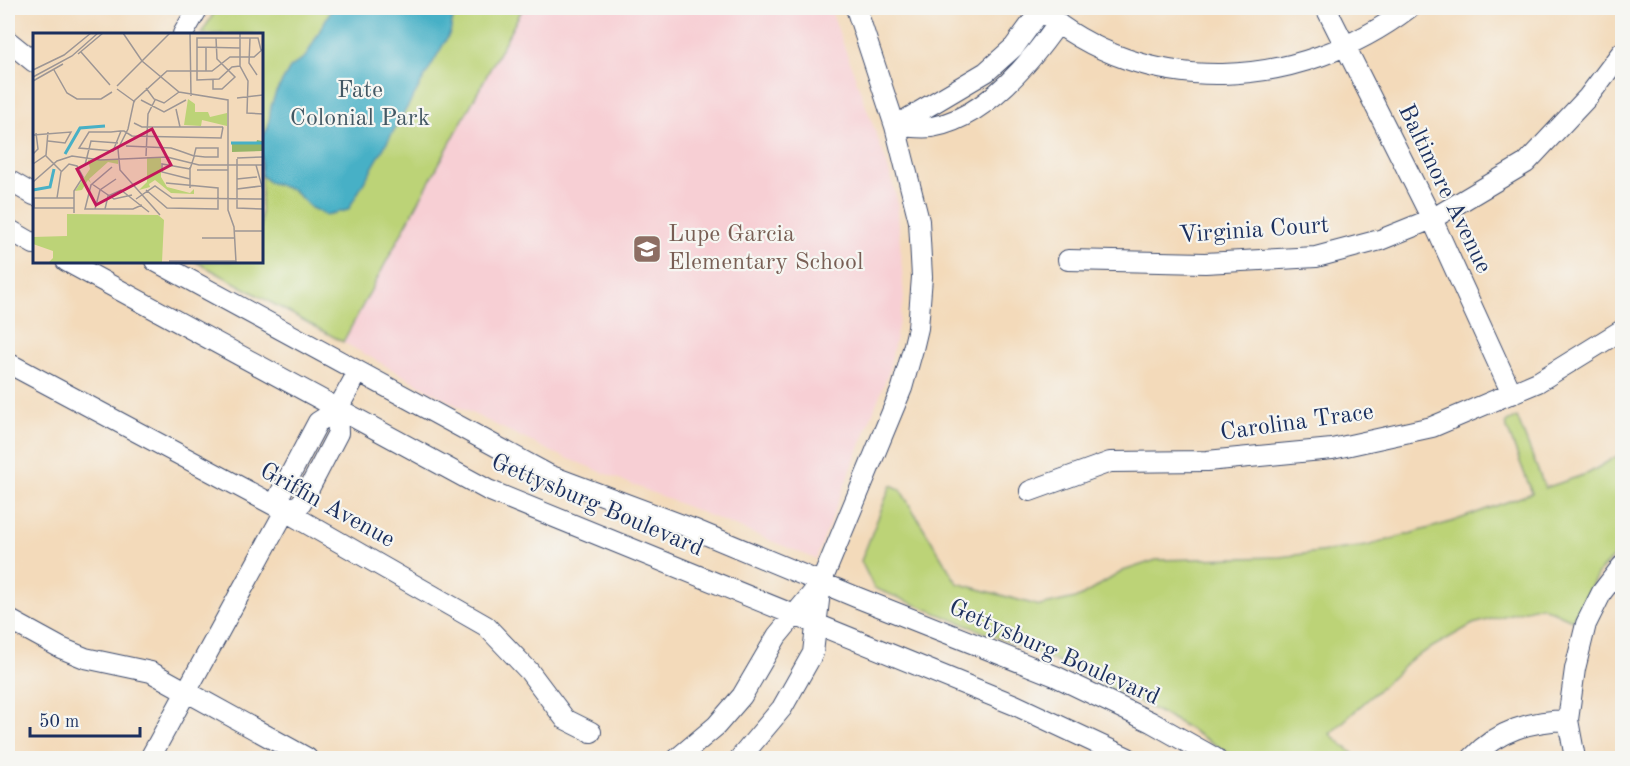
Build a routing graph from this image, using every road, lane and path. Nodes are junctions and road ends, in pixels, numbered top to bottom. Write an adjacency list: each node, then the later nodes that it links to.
1 (198, 8): 7 (street)
2 (856, 8): 12 (street)
3 (1326, 8): 9 (street, Baltimore Avenue)
4 (1408, 8): 9 (street)
5 (1039, 9): 6 (street); 12 (street)
6 (1058, 23): 9 (street); 12 (street)
7 (184, 33)
8 (8, 41): 11 (street)
9 (1345, 46): 15 (street, Baltimore Avenue)
10 (1623, 52): 15 (street, Virginia Court)
11 (33, 61)
12 (895, 126): 29 (street)
13 (8, 180): 14 (street)
14 (33, 194)
15 (1432, 219): 18 (street, Virginia Court); 24 (street, Baltimore Avenue)
16 (8, 229): 17 (street)
17 (33, 243)
18 (1068, 260)
19 (68, 262): 25 (street, Gettysburg Boulevard)
20 (157, 262): 23 (street, Gettysburg Boulevard)
21 (1623, 330): 24 (street, Carolina Trace)
22 (8, 363): 27 (street, Griffin Avenue)
23 (358, 372): 25 (street); 29 (street, Gettysburg Boulevard)
24 (1512, 394): 26 (street, Carolina Trace)
25 (338, 410): 27 (street); 30 (street, Gettysburg Boulevard)
26 (1030, 491)
27 (285, 511): 33 (street); 35 (street, Griffin Avenue)
28 (1623, 566): 34 (street)
29 (821, 583): 30 (street); 32 (street); 41 (street, Gettysburg Boulevard)
30 (794, 616): 32 (street, Gettysburg Boulevard); 38 (street)
31 (8, 619): 33 (street)
32 (816, 624): 39 (street); 40 (street, Gettysburg Boulevard)
33 (188, 690): 36 (street); 37 (street)
34 (1568, 720): 42 (street); 43 (street)
35 (591, 732)
36 (150, 759)
37 (307, 759)
38 (678, 759)
39 (740, 759)
40 (1128, 759)
41 (1215, 759)
42 (1472, 759)
43 (1575, 759)

